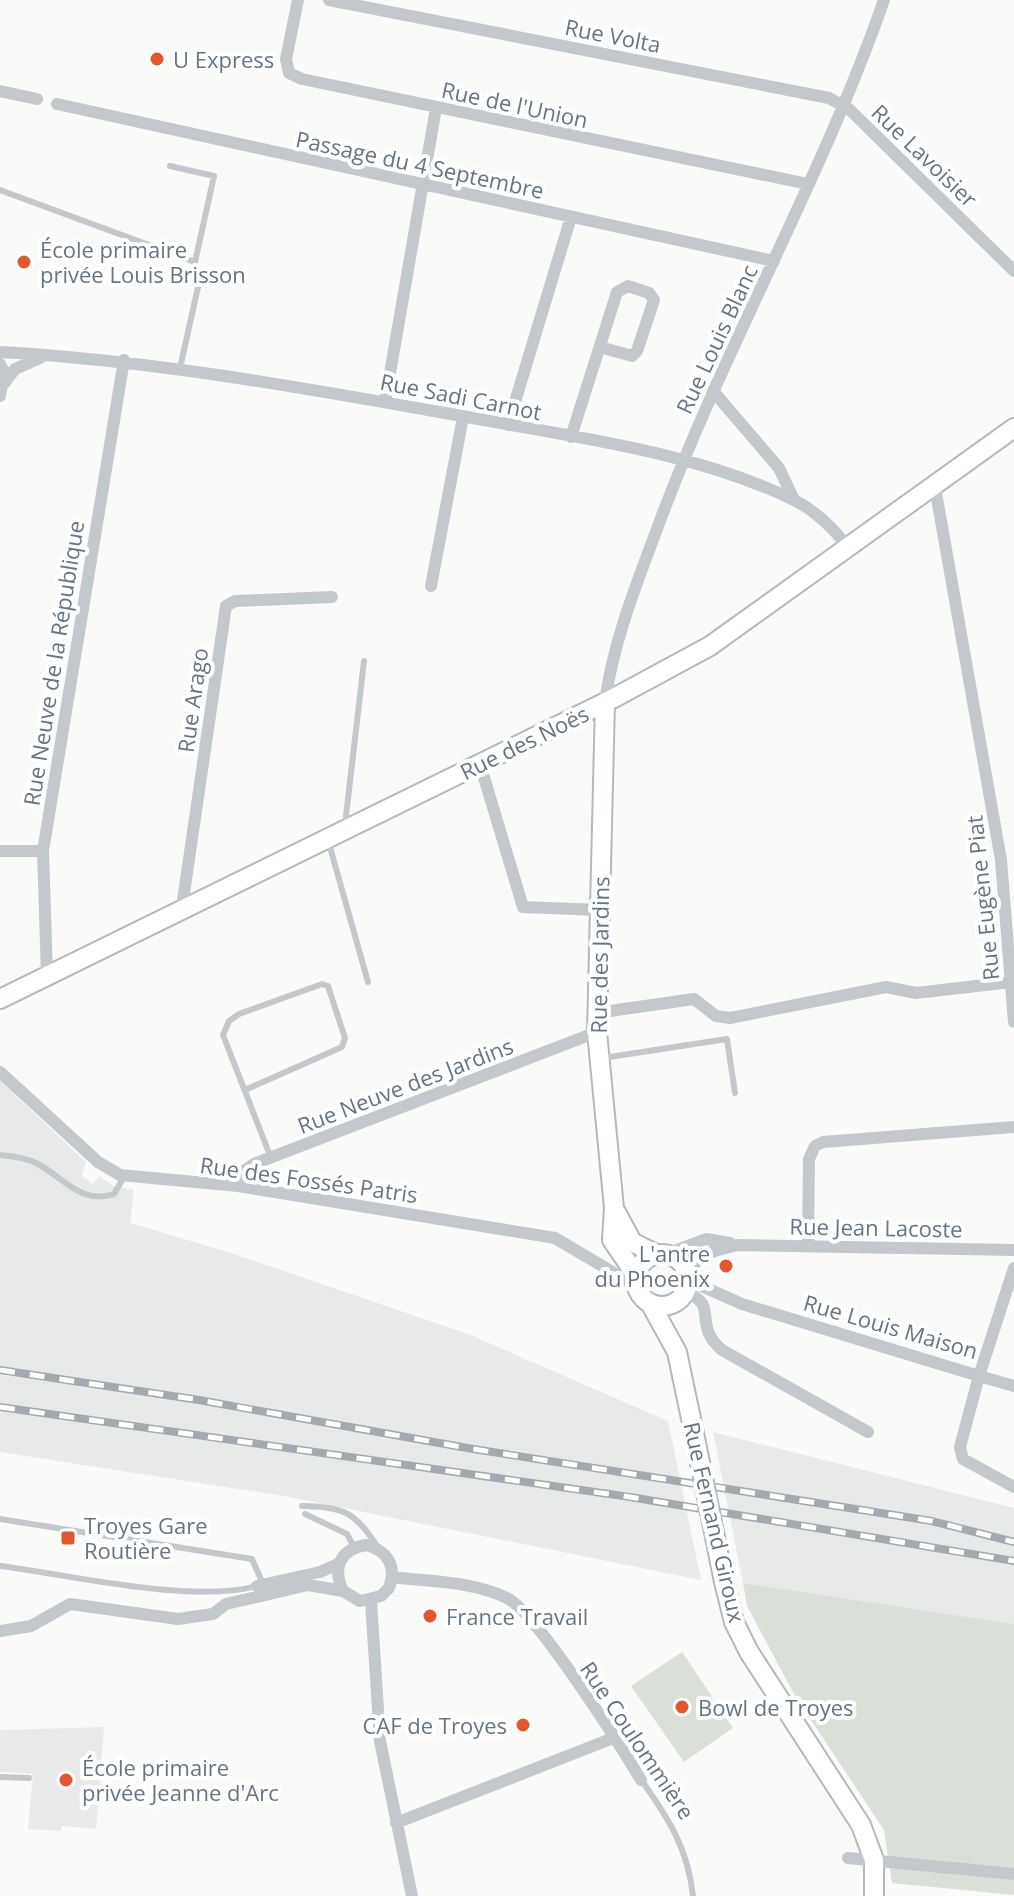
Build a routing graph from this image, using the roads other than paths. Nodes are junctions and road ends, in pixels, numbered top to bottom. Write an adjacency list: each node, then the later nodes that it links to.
1 (298, 0): 8 (street, Rue de l'Union)
2 (329, 0): 6 (street, Rue Volta)
3 (884, 0): 6 (street, Rue Louis Blanc)
4 (0, 91): 5 (street)
5 (37, 99)
6 (842, 103): 11 (street, Rue Louis Blanc); 15 (street, Rue Lavoisier)
7 (57, 104): 10 (street, Passage du 4 Septembre)
8 (436, 108): 10 (street); 11 (street, Rue de l'Union)
9 (170, 166): 12 (lane)
10 (423, 184): 13 (street, Passage du 4 Septembre); 25 (street)
11 (808, 184): 14 (street, Rue Louis Blanc)
12 (0, 190)
13 (571, 217): 14 (street, Passage du 4 Septembre); 27 (street)
14 (774, 261): 24 (street, Rue Louis Blanc)
15 (1014, 271)
16 (198, 287): 22 (lane)
17 (600, 347): 17 (street); 29 (street)
18 (0, 352): 19 (street, Rue Sadi Carnot)
19 (42, 357): 20 (street, Rue Sadi Carnot); 23 (street)
20 (124, 360): 22 (street, Rue Sadi Carnot); 42 (street, Rue Neuve de la République)
21 (0, 364): 23 (street)
22 (180, 368): 25 (street, Rue Sadi Carnot)
23 (1, 391)
24 (713, 391): 30 (street, Rue Louis Blanc); 32 (street)
25 (385, 402): 26 (street, Rue Sadi Carnot)
26 (463, 417): 27 (street, Rue Sadi Carnot); 34 (street)
27 (508, 425): 29 (street, Rue Sadi Carnot)
28 (1014, 428): 31 (street, Rue des Noës)
29 (571, 437): 30 (street, Rue Sadi Carnot)
30 (683, 459): 32 (street, Rue Sadi Carnot); 37 (street, Rue Louis Blanc)
31 (935, 487): 33 (street, Rue des Noës); 47 (street, Rue Eugène Piat)
32 (794, 500): 33 (street, Rue Sadi Carnot)
33 (848, 548): 37 (street, Rue des Noës)
34 (431, 586)
35 (332, 597): 43 (street, Rue Arago)
36 (364, 661): 39 (lane)
37 (605, 702): 38 (street, Rue des Noës); 44 (street, Rue des Jardins)
38 (480, 764): 39 (street, Rue des Noës); 44 (street)
39 (348, 827): 40 (street, Rue des Noës)
40 (326, 837): 43 (street, Rue des Noës); 46 (lane)
41 (0, 851): 42 (street)
42 (43, 851): 45 (street, Rue Neuve de la République)
43 (182, 907): 45 (street, Rue des Noës)
44 (599, 910): 49 (street, Rue des Jardins)
45 (47, 975): 48 (street, Rue des Noës)
46 (368, 982)
47 (1011, 982): 49 (street, Rue Neuve des Jardins); 50 (street, Rue Eugène Piat)
48 (0, 999)
49 (597, 1022): 51 (street, Rue des Jardins); 57 (street, Rue Neuve des Jardins)
50 (1014, 1022)
51 (599, 1058): 54 (lane); 60 (street, Rue des Jardins)
52 (0, 1072): 58 (street, Rue des Fossés Patris)
53 (245, 1090): 53 (lane); 57 (lane)
54 (735, 1093)
55 (1014, 1127): 62 (street)
56 (0, 1155): 58 (lane)
57 (271, 1158): 59 (street, Rue Neuve des Jardins)
58 (125, 1175): 59 (street, Rue des Fossés Patris)
59 (238, 1186): 66 (street, Rue des Fossés Patris)
60 (614, 1208): 64 (street, Rue des Jardins); 66 (street, Rue des Jardins)
61 (737, 1245): 62 (street, Rue Jean Lacoste); 64 (street, Rue Jean Lacoste); 67 (street, Rue Jean Lacoste)
62 (808, 1246): 63 (street, Rue Jean Lacoste)
63 (1014, 1250)
64 (661, 1254): 66 (street); 67 (street)
65 (1014, 1268): 70 (street, Rue Louis Maison)
66 (636, 1280): 68 (street)
67 (685, 1286): 68 (street); 69 (street, Rue Fernand Giroux); 70 (street, Rue Louis Maison); 72 (street)
68 (650, 1303): 69 (street, Rue Fernand Giroux)
69 (677, 1352): 92 (street, Rue Fernand Giroux, bridge)
70 (979, 1376): 71 (street); 73 (street)
71 (1014, 1386)
72 (868, 1432)
73 (1014, 1487)
74 (302, 1506): 78 (lane)
75 (305, 1514): 77 (lane)
76 (0, 1519): 82 (lane)
77 (354, 1547): 78 (street); 79 (street)
78 (378, 1548): 81 (street)
79 (338, 1564): 82 (street); 83 (street)
80 (0, 1566): 82 (lane)
81 (393, 1577): 84 (street); 86 (street, Rue Coulommière)
82 (263, 1589): 83 (street); 85 (street)
83 (343, 1591): 84 (street)
84 (371, 1601): 90 (street)
85 (0, 1631)
86 (616, 1737): 89 (street, Rue Coulommière); 90 (street)
87 (0, 1777): 88 (lane)
88 (29, 1778)
89 (641, 1780): 95 (lane, Rue Coulommière)
90 (396, 1823): 94 (street)
91 (848, 1858): 92 (street)
92 (874, 1860): 93 (street); 96 (street, Rue Fernand Giroux)
93 (1014, 1874)
94 (412, 1896)
95 (693, 1896)
96 (874, 1896)

